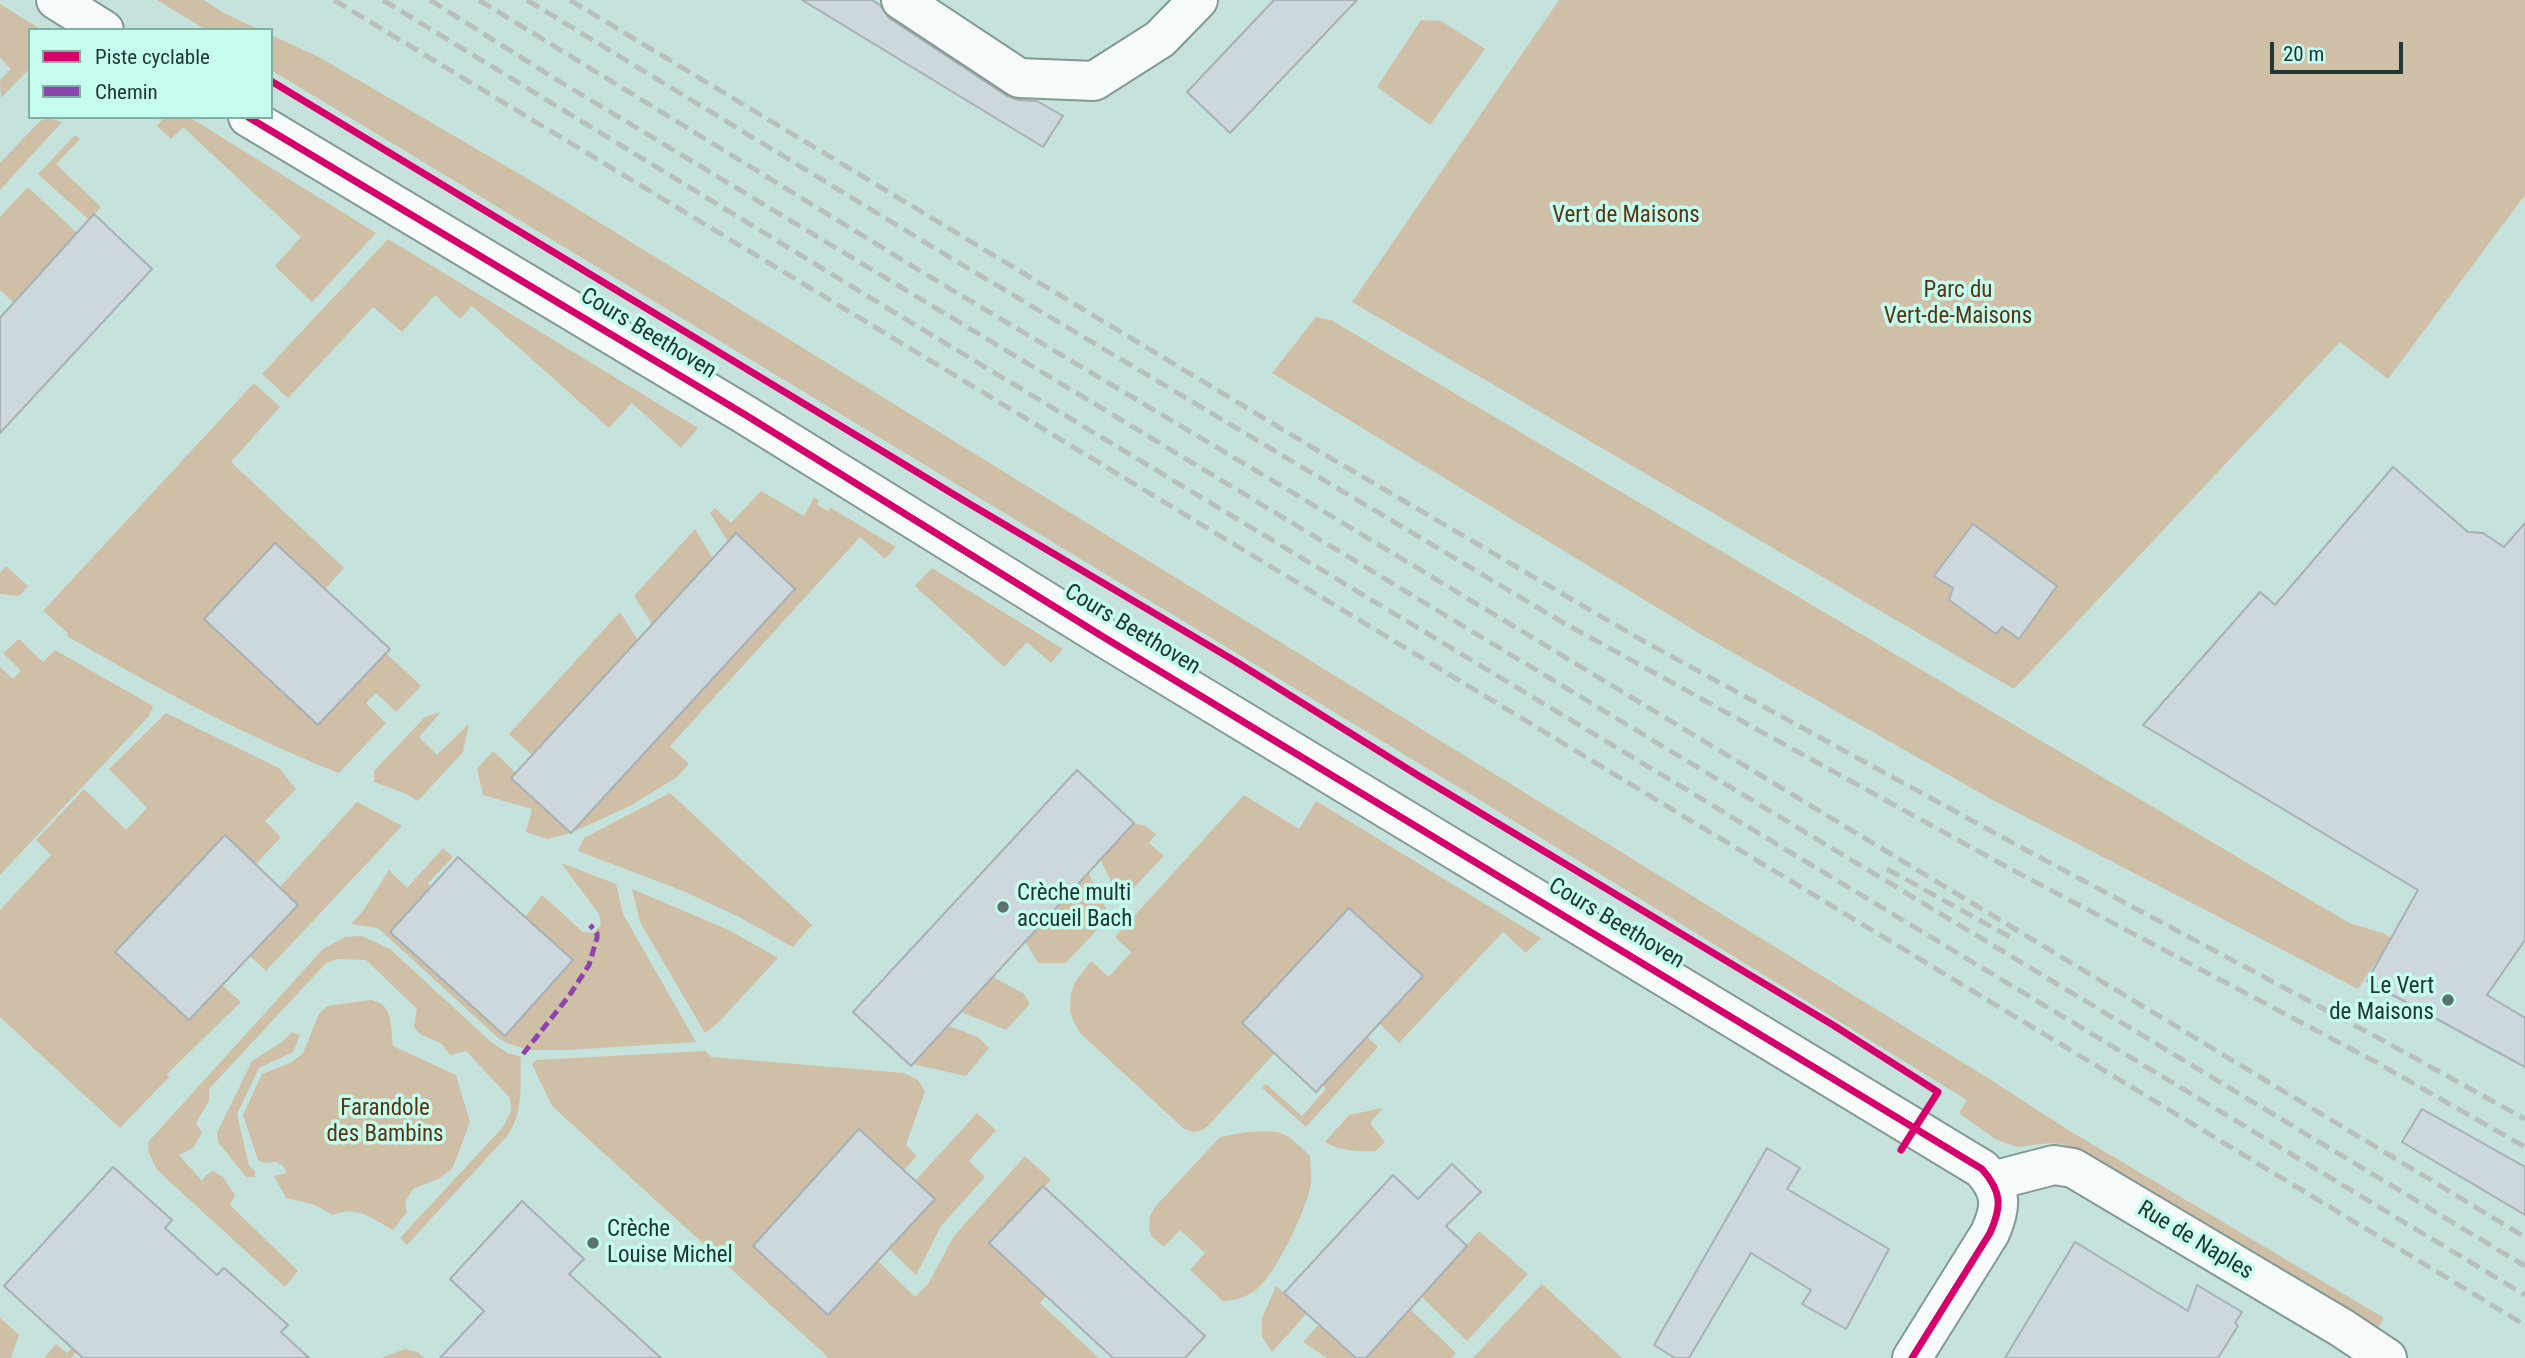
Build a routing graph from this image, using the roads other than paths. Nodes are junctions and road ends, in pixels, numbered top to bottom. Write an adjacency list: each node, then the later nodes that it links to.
1 (56, 0): 4 (street)
2 (901, 0): 3 (street)
3 (1198, 0)
4 (101, 28)
5 (251, 119): 6 (street, Cours Beethoven)
6 (1992, 1181): 7 (street); 8 (street, Rue de Naples)
7 (1912, 1358)
8 (2387, 1358)

